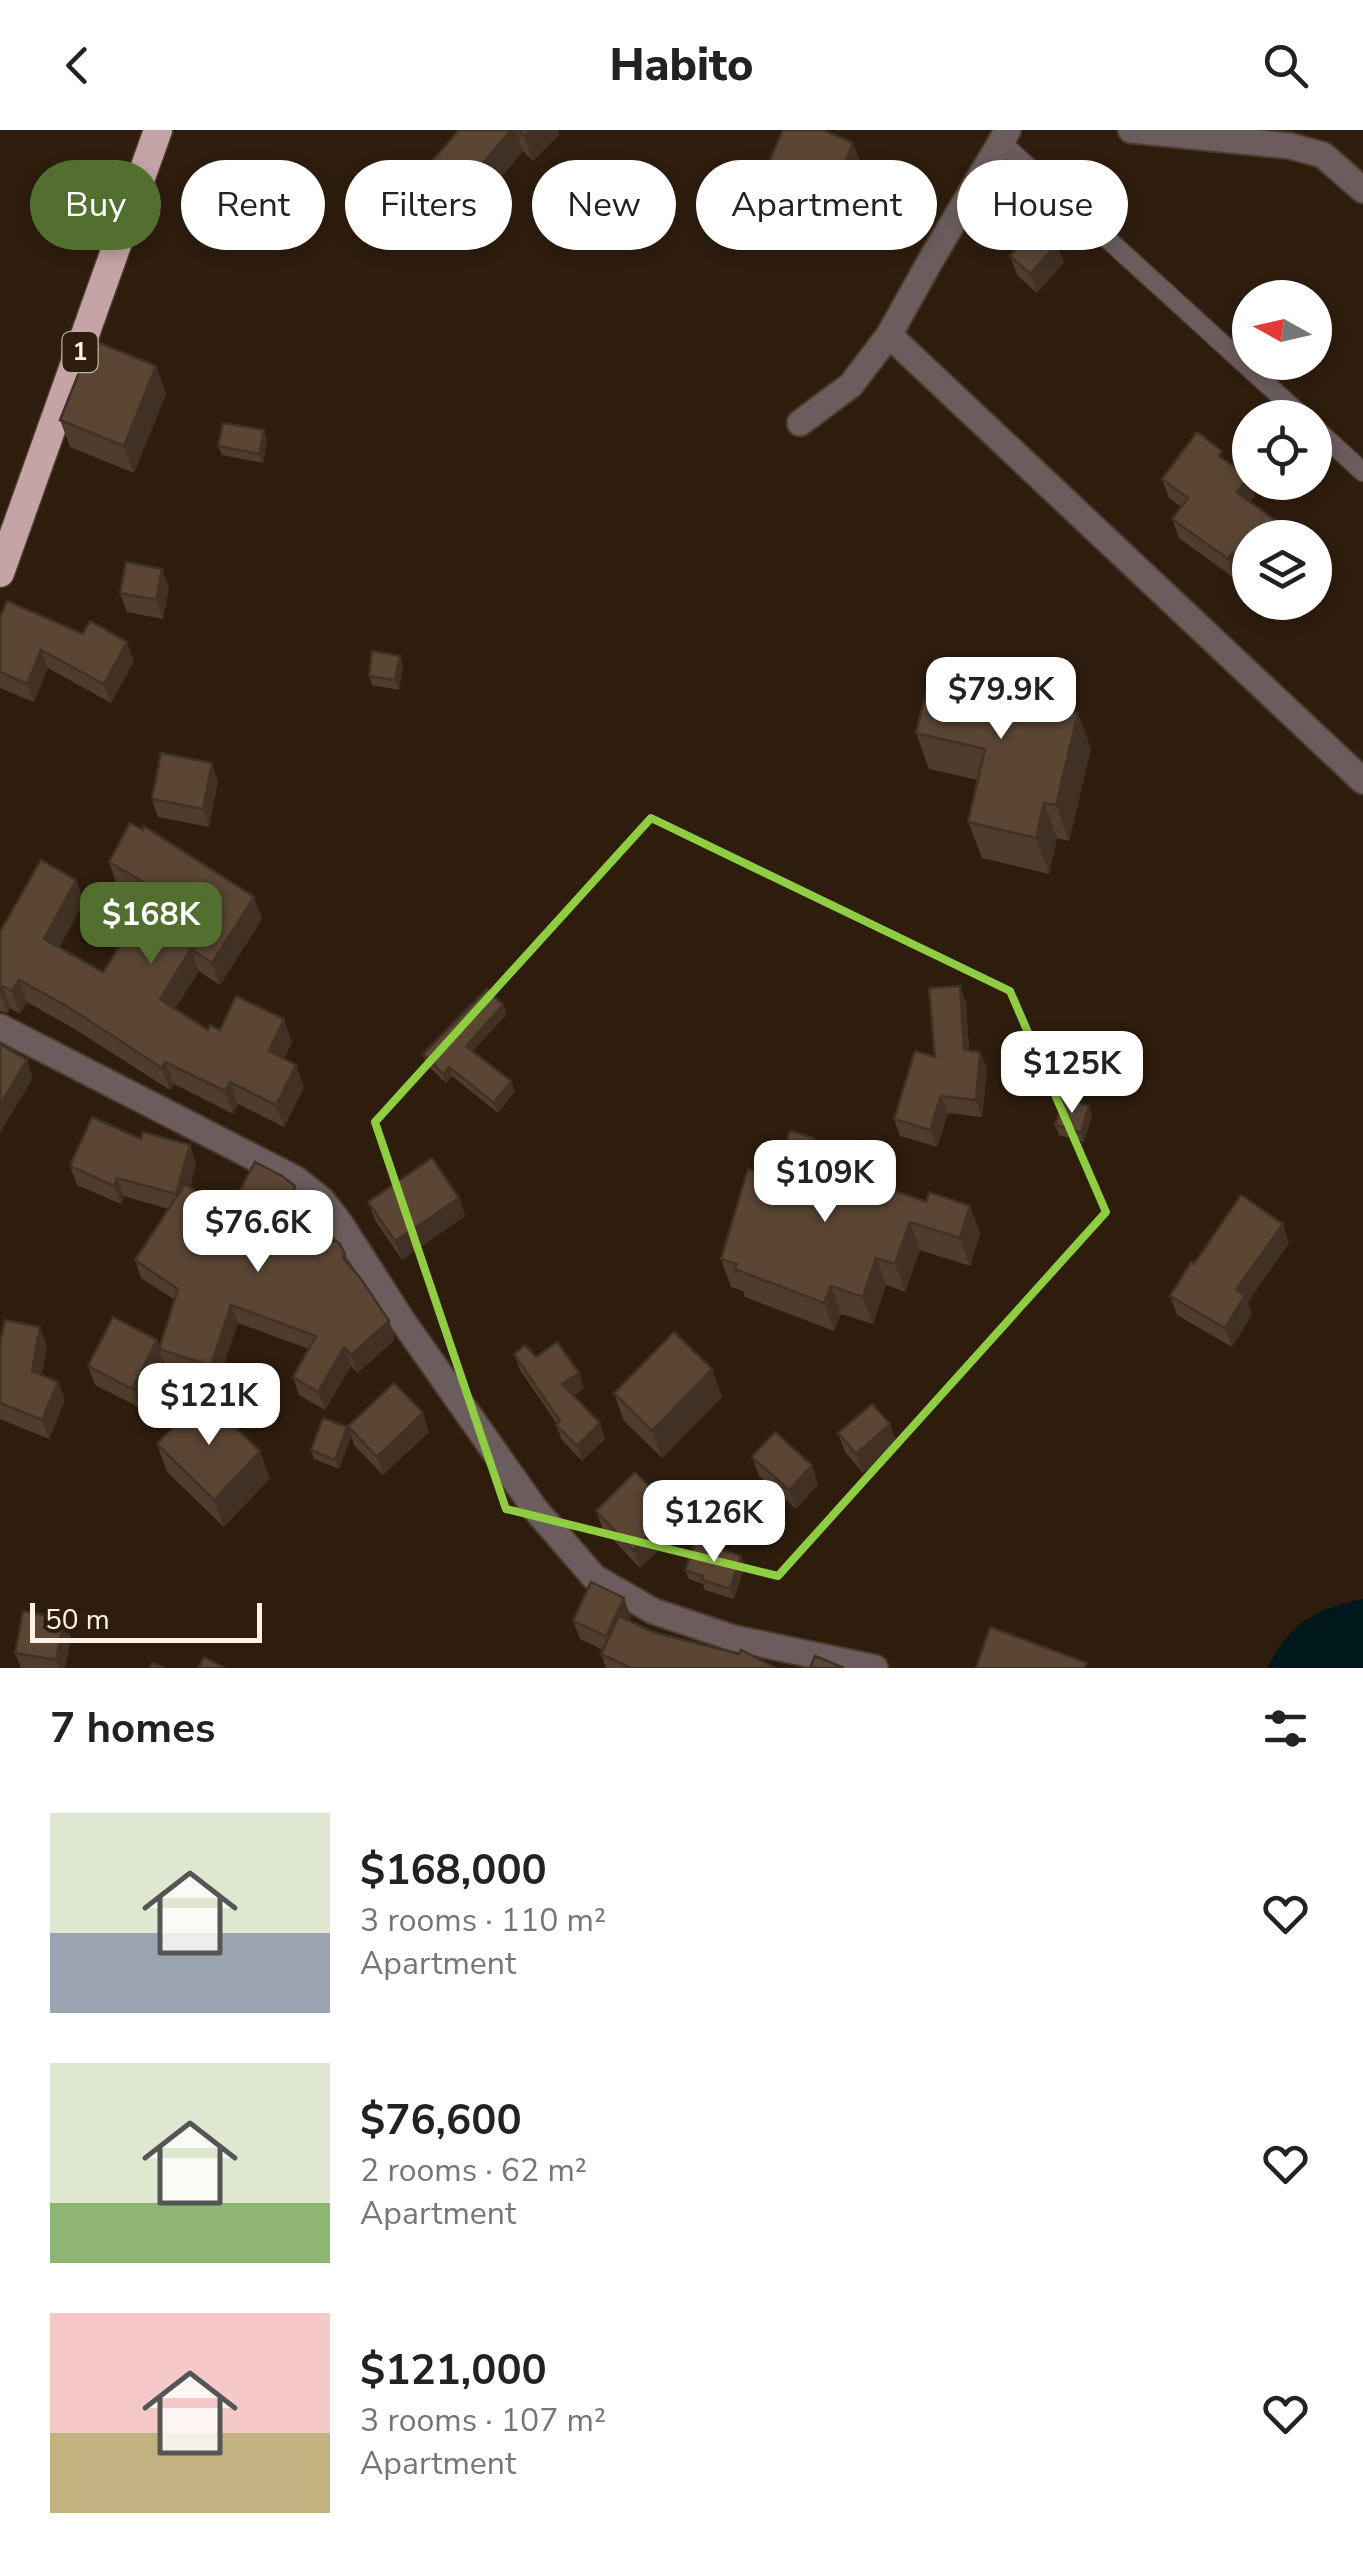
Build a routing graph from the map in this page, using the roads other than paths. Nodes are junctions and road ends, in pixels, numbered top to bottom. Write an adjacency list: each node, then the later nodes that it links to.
1 (158, 130): 10 (highway, 1)
2 (1131, 130): 4 (street)
3 (1005, 136): 5 (street); 6 (lane)
4 (1363, 190)
5 (889, 335): 7 (street); 12 (street)
6 (1285, 400)
7 (800, 423)
8 (1332, 444): 9 (lane)
9 (1363, 472)
10 (12, 508): 11 (highway, 1)
11 (0, 573)
12 (1363, 781)
13 (0, 1027): 14 (street)
14 (875, 1668)

